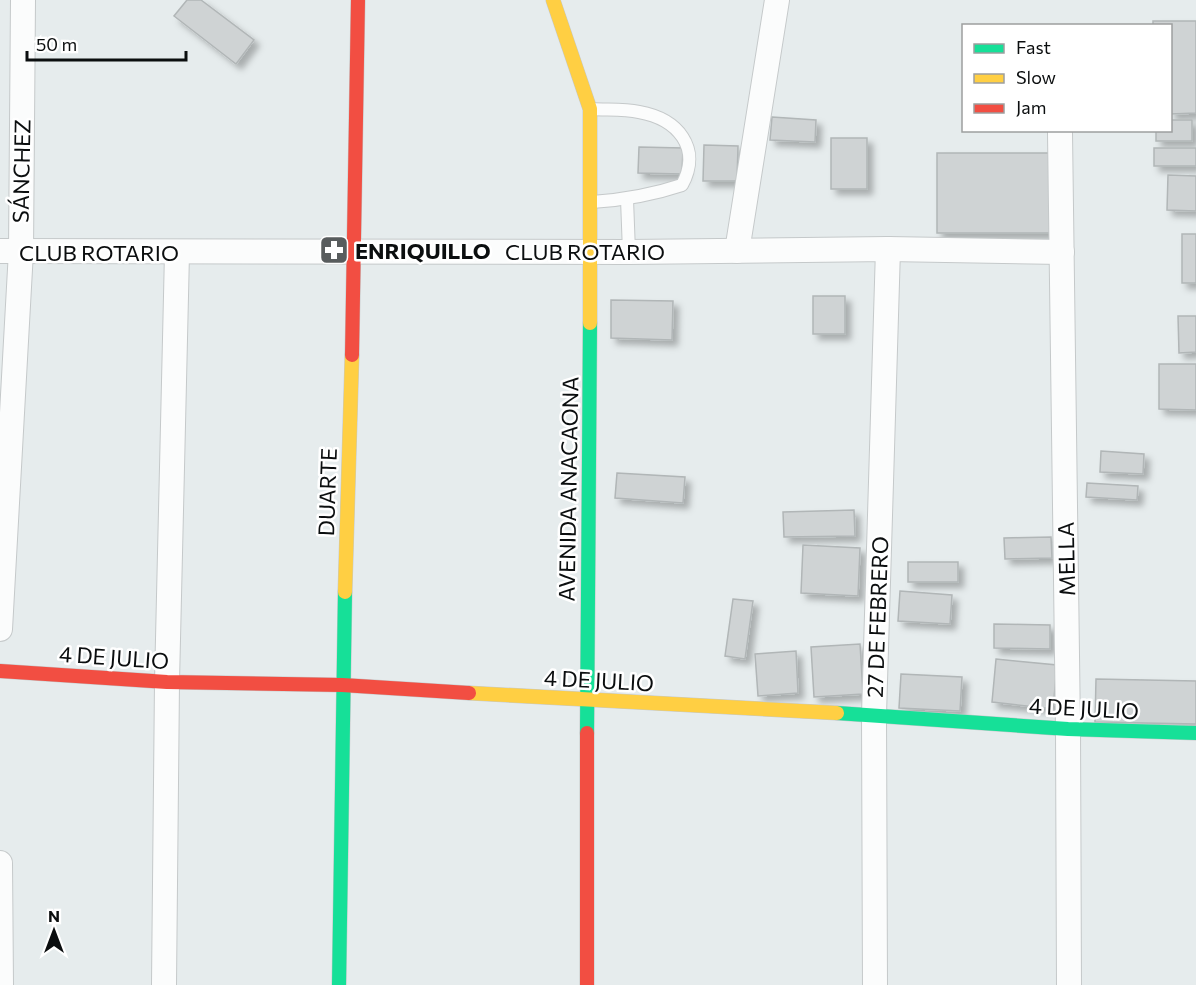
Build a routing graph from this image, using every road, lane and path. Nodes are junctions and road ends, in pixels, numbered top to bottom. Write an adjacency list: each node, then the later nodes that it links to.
1 (23, 0): 11 (street, SÁNCHEZ)
2 (357, 0): 10 (main road, DUARTE)
3 (553, 0): 5 (main road, AVENIDA ANACAONA)
4 (777, 0): 12 (street)
5 (590, 109): 7 (lane); 8 (main road, AVENIDA ANACAONA)
6 (1060, 133): 15 (street, MELLA)
7 (627, 199): 8 (lane); 14 (lane)
8 (591, 202): 13 (main road, AVENIDA ANACAONA)
9 (888, 249): 12 (street, CLUB ROTARIO); 15 (street, CLUB ROTARIO); 22 (street, 27 DE FEBRERO)
10 (355, 250): 13 (street, CLUB ROTARIO); 16 (street, CLUB ROTARIO); 20 (main road, DUARTE)
11 (10, 251): 16 (street, CLUB ROTARIO); 17 (street, SÁNCHEZ)
12 (737, 251): 14 (street, CLUB ROTARIO)
13 (591, 252): 14 (street, CLUB ROTARIO); 21 (main road, AVENIDA ANACAONA)
14 (629, 252)
15 (1062, 252): 23 (street, MELLA)
16 (177, 253): 19 (street)
17 (0, 629)
18 (0, 671): 19 (main road, 4 DE JULIO)
19 (167, 682): 20 (main road, 4 DE JULIO); 27 (street)
20 (342, 685): 21 (main road, 4 DE JULIO); 28 (main road, DUARTE)
21 (587, 701): 22 (main road, 4 DE JULIO); 29 (main road, AVENIDA ANACAONA)
22 (874, 715): 23 (main road, 4 DE JULIO); 30 (street, 27 DE FEBRERO)
23 (1068, 729): 24 (main road, 4 DE JULIO); 31 (street, MELLA)
24 (1196, 733)
25 (0, 863): 26 (street)
26 (2, 985)
27 (164, 985)
28 (339, 985)
29 (587, 985)
30 (875, 985)
31 (1069, 985)

